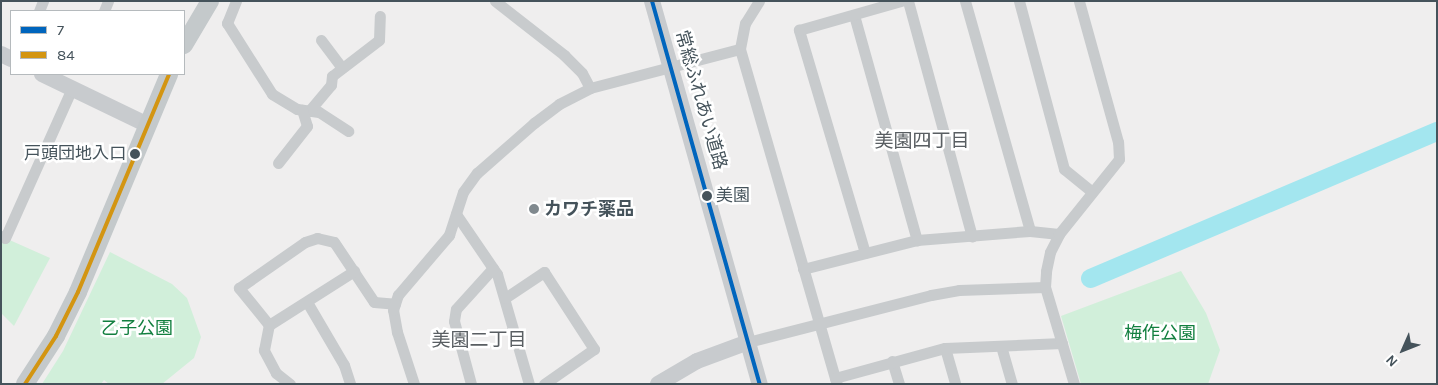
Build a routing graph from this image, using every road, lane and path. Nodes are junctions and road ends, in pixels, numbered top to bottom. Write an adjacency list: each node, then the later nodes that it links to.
1 (210, 1): 14 (main road)
2 (236, 1): 22 (street)
3 (495, 1): 21 (street)
4 (652, 1): 16 (street, 常総ふれあい道路)
5 (759, 1): 15 (street)
6 (901, 1): 11 (street)
7 (908, 1): 31 (street)
8 (965, 1): 28 (street)
9 (1019, 1): 26 (street)
10 (1079, 1): 26 (street)
11 (854, 15): 32 (street); 33 (street)
12 (380, 16): 17 (street)
13 (321, 40): 17 (street)
14 (185, 43)
15 (740, 49): 16 (street); 35 (street)
16 (670, 67): 21 (street); 43 (street, 常総ふれあい道路)
17 (342, 68): 22 (street)
18 (44, 75): 20 (street)
19 (170, 75): 23 (main road)
20 (72, 88): 23 (street); 30 (street)
21 (590, 88): 27 (street)
22 (305, 110): 24 (street); 25 (street)
23 (148, 125): 49 (main road)
24 (348, 131)
25 (278, 162)
26 (1092, 192): 29 (street)
27 (456, 214): 34 (street); 40 (street)
28 (1030, 231): 29 (street); 31 (street)
29 (1059, 234): 37 (street)
30 (1, 236)
31 (972, 236): 32 (street)
32 (917, 240): 33 (street)
33 (864, 253): 35 (street)
34 (493, 268): 38 (street); 53 (street)
35 (803, 269): 41 (street)
36 (354, 271): 39 (street); 40 (street); 42 (street)
37 (1045, 287): 41 (street); 44 (street)
38 (505, 298): 54 (street); 55 (street)
39 (307, 302): 42 (street); 51 (street)
40 (395, 304): 52 (street)
41 (819, 323): 43 (street); 48 (street)
42 (269, 325): 50 (street)
43 (748, 342): 56 (street); 57 (street, 常総ふれあい道路)
44 (1062, 343): 45 (street); 61 (street)
45 (1001, 346): 46 (street); 60 (street)
46 (945, 348): 47 (street); 59 (street)
47 (892, 361): 48 (street); 58 (street)
48 (836, 381)
49 (25, 384)
50 (290, 384)
51 (350, 384)
52 (414, 384)
53 (471, 384)
54 (528, 384)
55 (544, 384)
56 (658, 384)
57 (760, 384)
58 (899, 384)
59 (955, 384)
60 (1012, 384)
61 (1074, 384)

